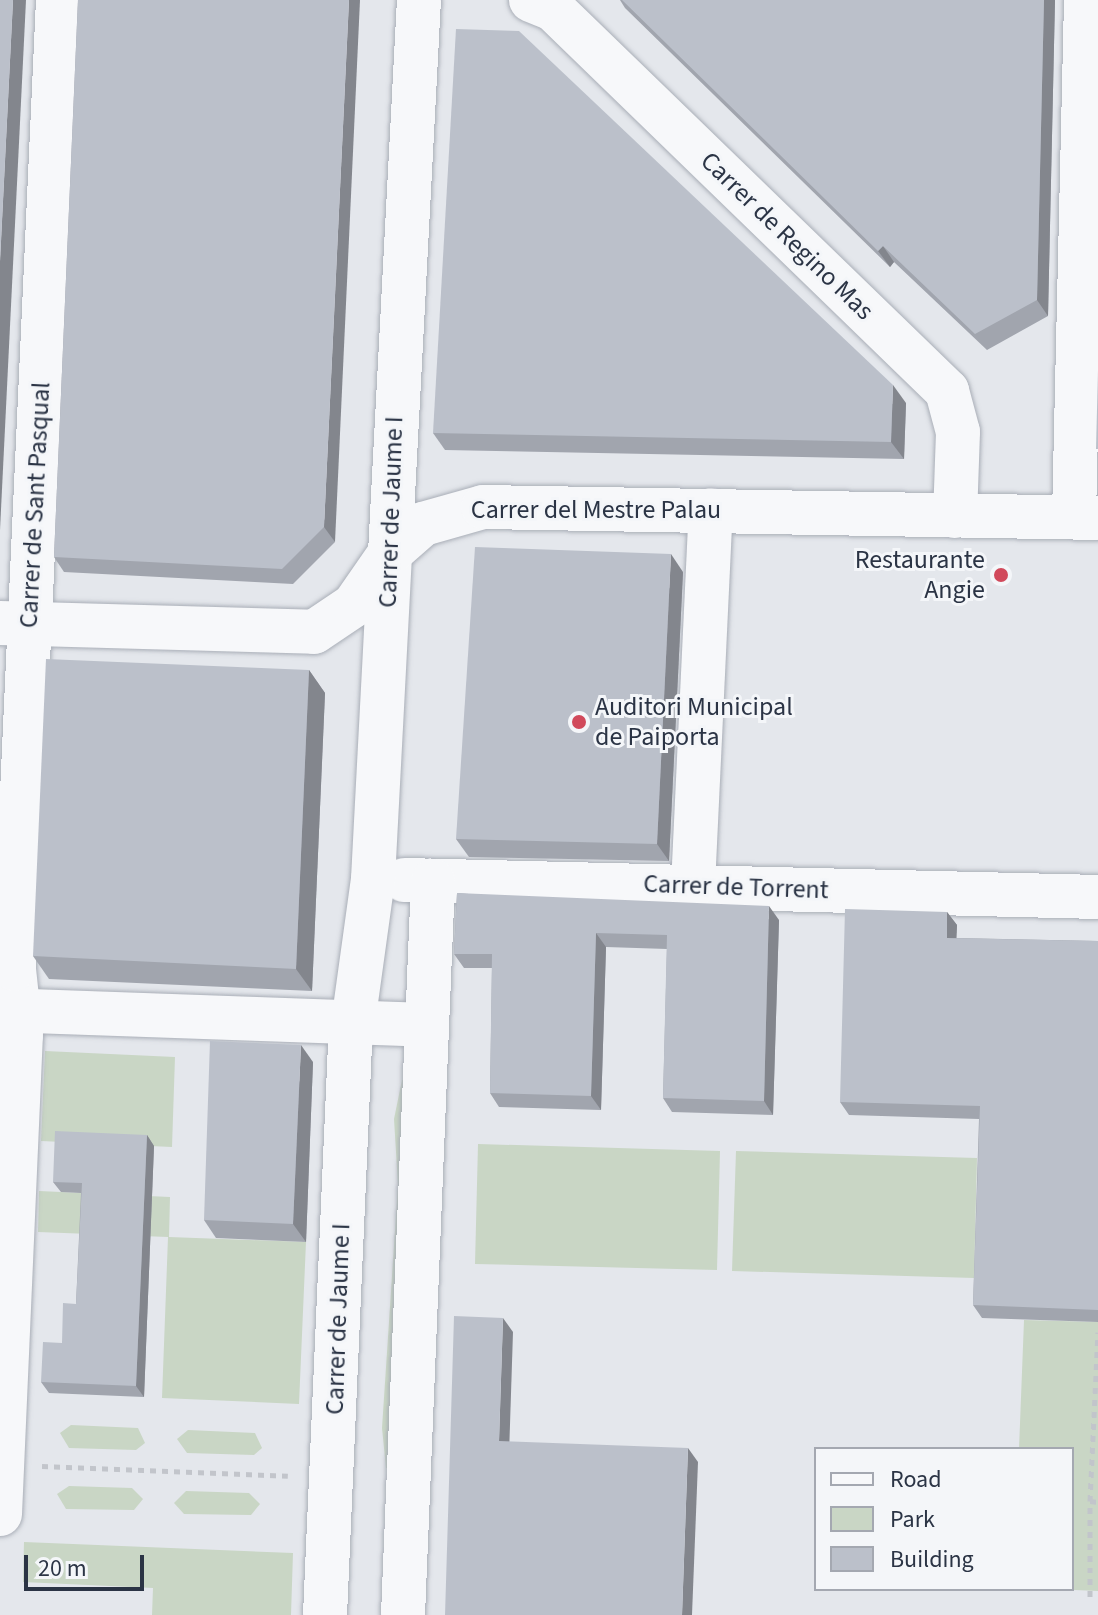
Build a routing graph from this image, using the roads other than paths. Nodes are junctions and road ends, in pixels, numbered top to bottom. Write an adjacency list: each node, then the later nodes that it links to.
1 (58, 0): 9 (street, Carrer de Sant Pasqual)
2 (419, 0): 8 (street, Carrer de Jaume I)
3 (531, 0): 6 (street, Carrer de Regino Mas)
4 (1086, 0): 7 (street)
5 (711, 510): 6 (street, Carrer del Mestre Palau); 8 (street, Carrer del Mestre Palau); 12 (street)
6 (955, 516): 7 (street, Carrer del Mestre Palau)
7 (1086, 517)
8 (390, 553): 9 (street, Carrer del Mestre Palau); 10 (street, Carrer de Jaume I)
9 (15, 624): 14 (street, Carrer de Sant Pasqual)
10 (373, 879): 11 (street, Carrer de Torrent); 15 (street, Carrer de Jaume I)
11 (433, 881): 12 (street, Carrer de Torrent); 16 (street)
12 (693, 886): 13 (street, Carrer de Torrent)
13 (1098, 897)
14 (7, 1010): 15 (street); 17 (street, Carrer de Sant Pasqual)
15 (352, 1023): 16 (street); 19 (street, Carrer de Jaume I)
16 (426, 1025): 20 (street)
17 (6, 1222): 18 (street, Carrer de Sant Pasqual)
18 (0, 1514)
19 (325, 1615)
20 (403, 1615)

